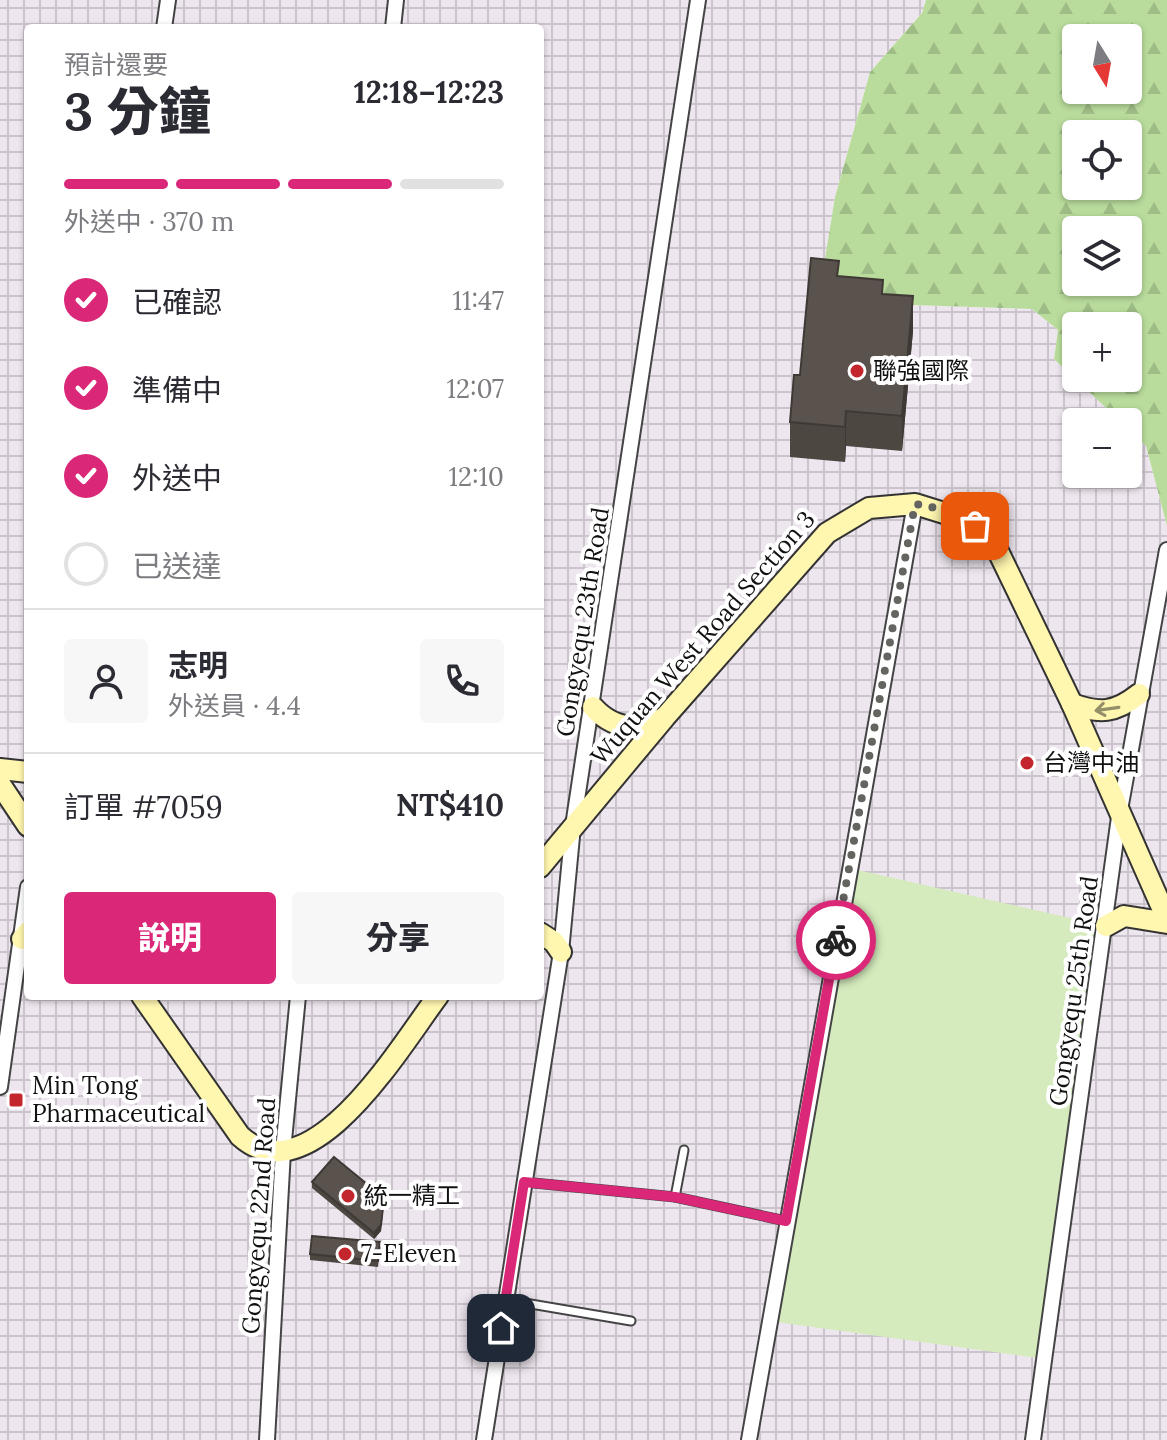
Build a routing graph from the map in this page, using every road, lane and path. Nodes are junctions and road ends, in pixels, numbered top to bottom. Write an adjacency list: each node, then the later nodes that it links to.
1 (168, 0): 4 (street)
2 (396, 0): 5 (street)
3 (698, 0): 10 (street, Gongyequ 23th Road)
4 (165, 24)
5 (393, 24)
6 (915, 504): 9 (main road, Wuquan West Road Section 3); 11 (main road, Wuquan West Road Section 3); 32 (street)
7 (1167, 550): 8 (street, Gongyequ 25th Road)
8 (1139, 694): 9 (main road, one-way to 9); 15 (street, Gongyequ 25th Road)
9 (1072, 704): 15 (main road, Wuquan West Road Section 3)
10 (593, 707): 11 (main road); 17 (street, Gongyequ 23th Road)
11 (665, 717): 17 (main road, Wuquan West Road Section 3)
12 (0, 769): 13 (main road)
13 (24, 772)
14 (0, 784): 16 (main road)
15 (1120, 810): 19 (main road, Wuquan West Road Section 3); 20 (street, Gongyequ 25th Road)
16 (24, 820)
17 (573, 826): 18 (main road, Wuquan West Road Section 3); 23 (street, Gongyequ 23th Road)
18 (544, 862)
19 (1167, 921): 20 (main road)
20 (1106, 926): 38 (street, Gongyequ 25th Road)
21 (544, 936): 23 (main road)
22 (24, 942): 27 (street)
23 (561, 952): 30 (street, Gongyequ 23th Road)
24 (145, 1000): 29 (main road)
25 (298, 1000): 29 (street, Gongyequ 22nd Road)
26 (435, 1000): 29 (main road)
27 (0, 1087)
28 (684, 1150): 31 (lane)
29 (283, 1151): 35 (street, Gongyequ 22nd Road)
30 (524, 1182): 31 (lane); 33 (street, Gongyequ 23th Road)
31 (675, 1197): 32 (lane)
32 (786, 1221): 37 (street)
33 (505, 1300): 34 (lane); 36 (street, Gongyequ 23th Road)
34 (631, 1321)
35 (267, 1440)
36 (484, 1440)
37 (749, 1440)
38 (1033, 1440)

